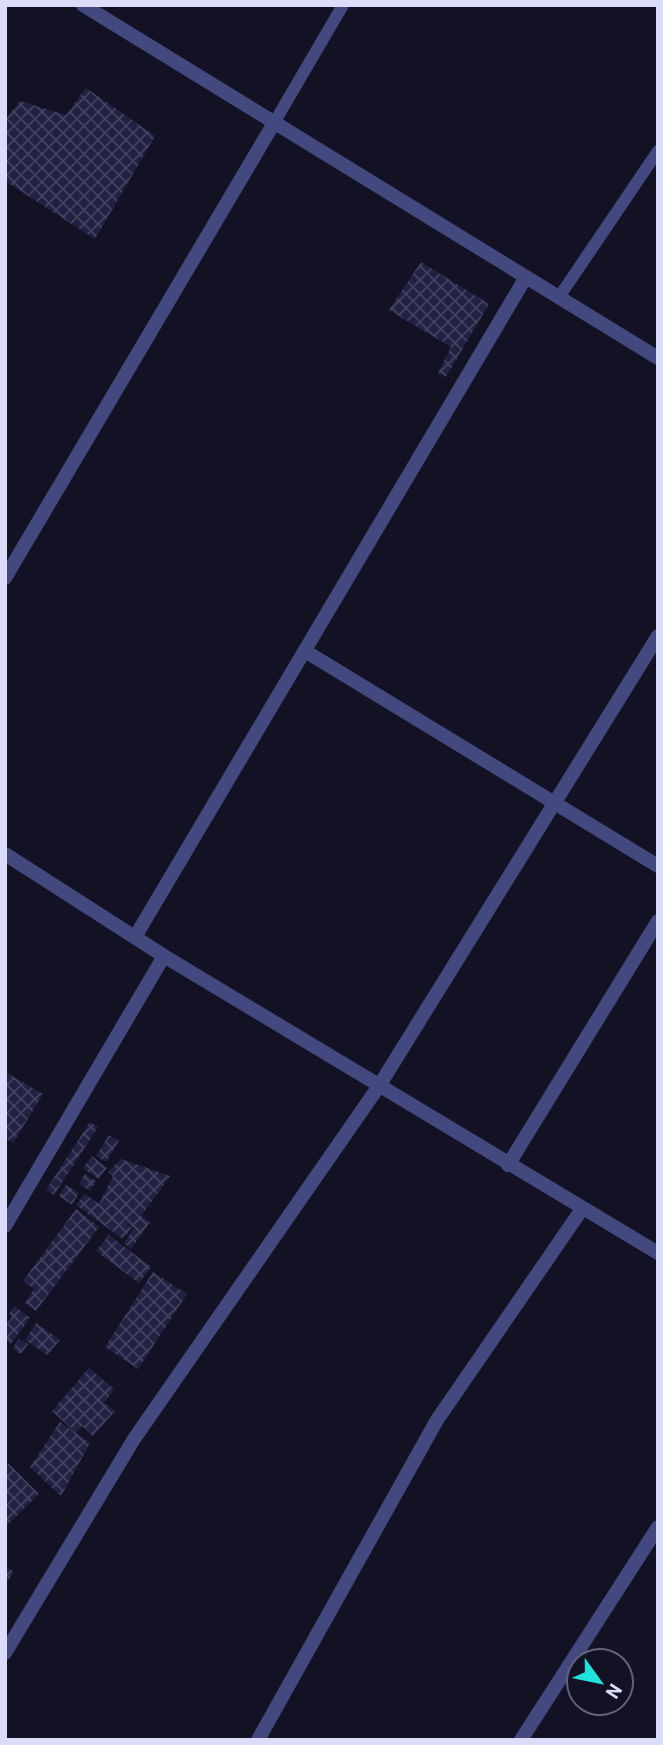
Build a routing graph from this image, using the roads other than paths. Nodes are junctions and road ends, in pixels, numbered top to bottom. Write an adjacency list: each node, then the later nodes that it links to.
1 (83, 5): 3 (street)
2 (343, 5): 3 (lane)
3 (274, 123): 5 (street); 8 (street)
4 (658, 150): 6 (lane)
5 (526, 277): 6 (street); 10 (street)
6 (559, 297): 7 (street)
7 (658, 358)
8 (5, 578)
9 (658, 636): 11 (street)
10 (304, 651): 11 (street); 15 (street)
11 (554, 801): 13 (street); 17 (street)
12 (5, 854): 15 (street)
13 (658, 866)
14 (658, 921): 18 (street)
15 (135, 937): 16 (street)
16 (164, 956): 17 (street); 20 (street)
17 (379, 1086): 18 (street); 23 (street)
18 (508, 1165): 19 (street)
19 (582, 1209): 21 (street); 24 (street)
20 (5, 1226)
21 (658, 1253)
22 (658, 1527): 25 (street)
23 (5, 1653)
24 (258, 1740)
25 (521, 1740)

